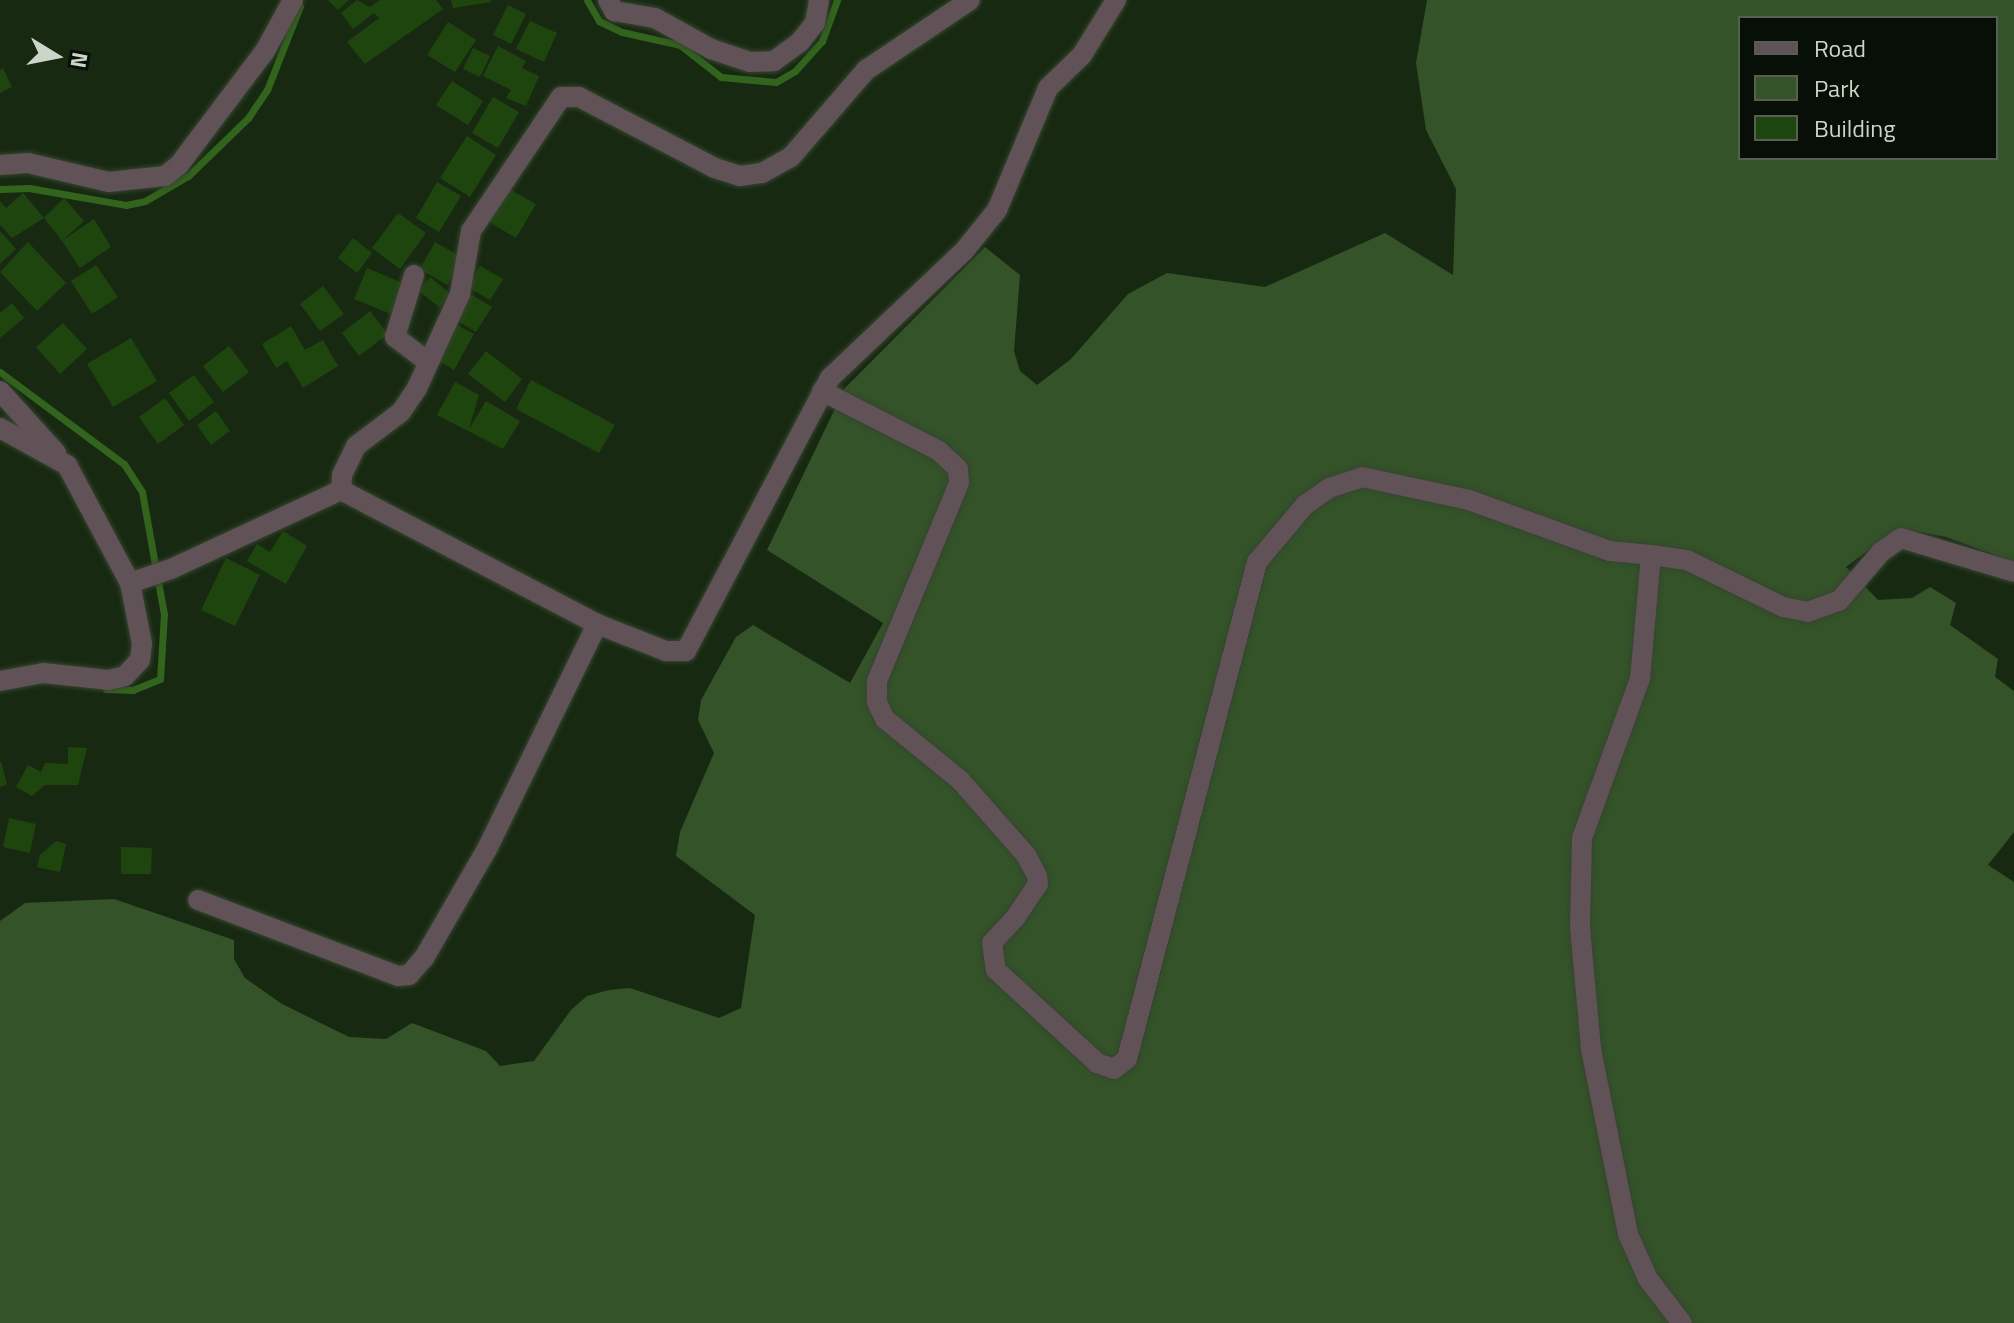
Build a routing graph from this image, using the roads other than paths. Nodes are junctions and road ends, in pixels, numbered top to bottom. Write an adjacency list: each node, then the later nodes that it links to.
1 (293, 0): 6 (street)
2 (608, 0): 3 (street)
3 (819, 0)
4 (970, 0): 8 (street)
5 (1116, 0): 10 (street)
6 (0, 165)
7 (414, 275): 8 (street)
8 (428, 362): 13 (street)
9 (0, 391): 12 (street)
10 (822, 391): 14 (street); 17 (street)
11 (0, 428): 12 (street)
12 (67, 465): 16 (street)
13 (341, 490): 16 (street); 17 (street)
14 (1651, 555): 15 (street); 20 (street)
15 (2012, 576)
16 (130, 583): 18 (street)
17 (597, 624): 19 (street)
18 (0, 681)
19 (198, 900)
20 (1682, 1323)

